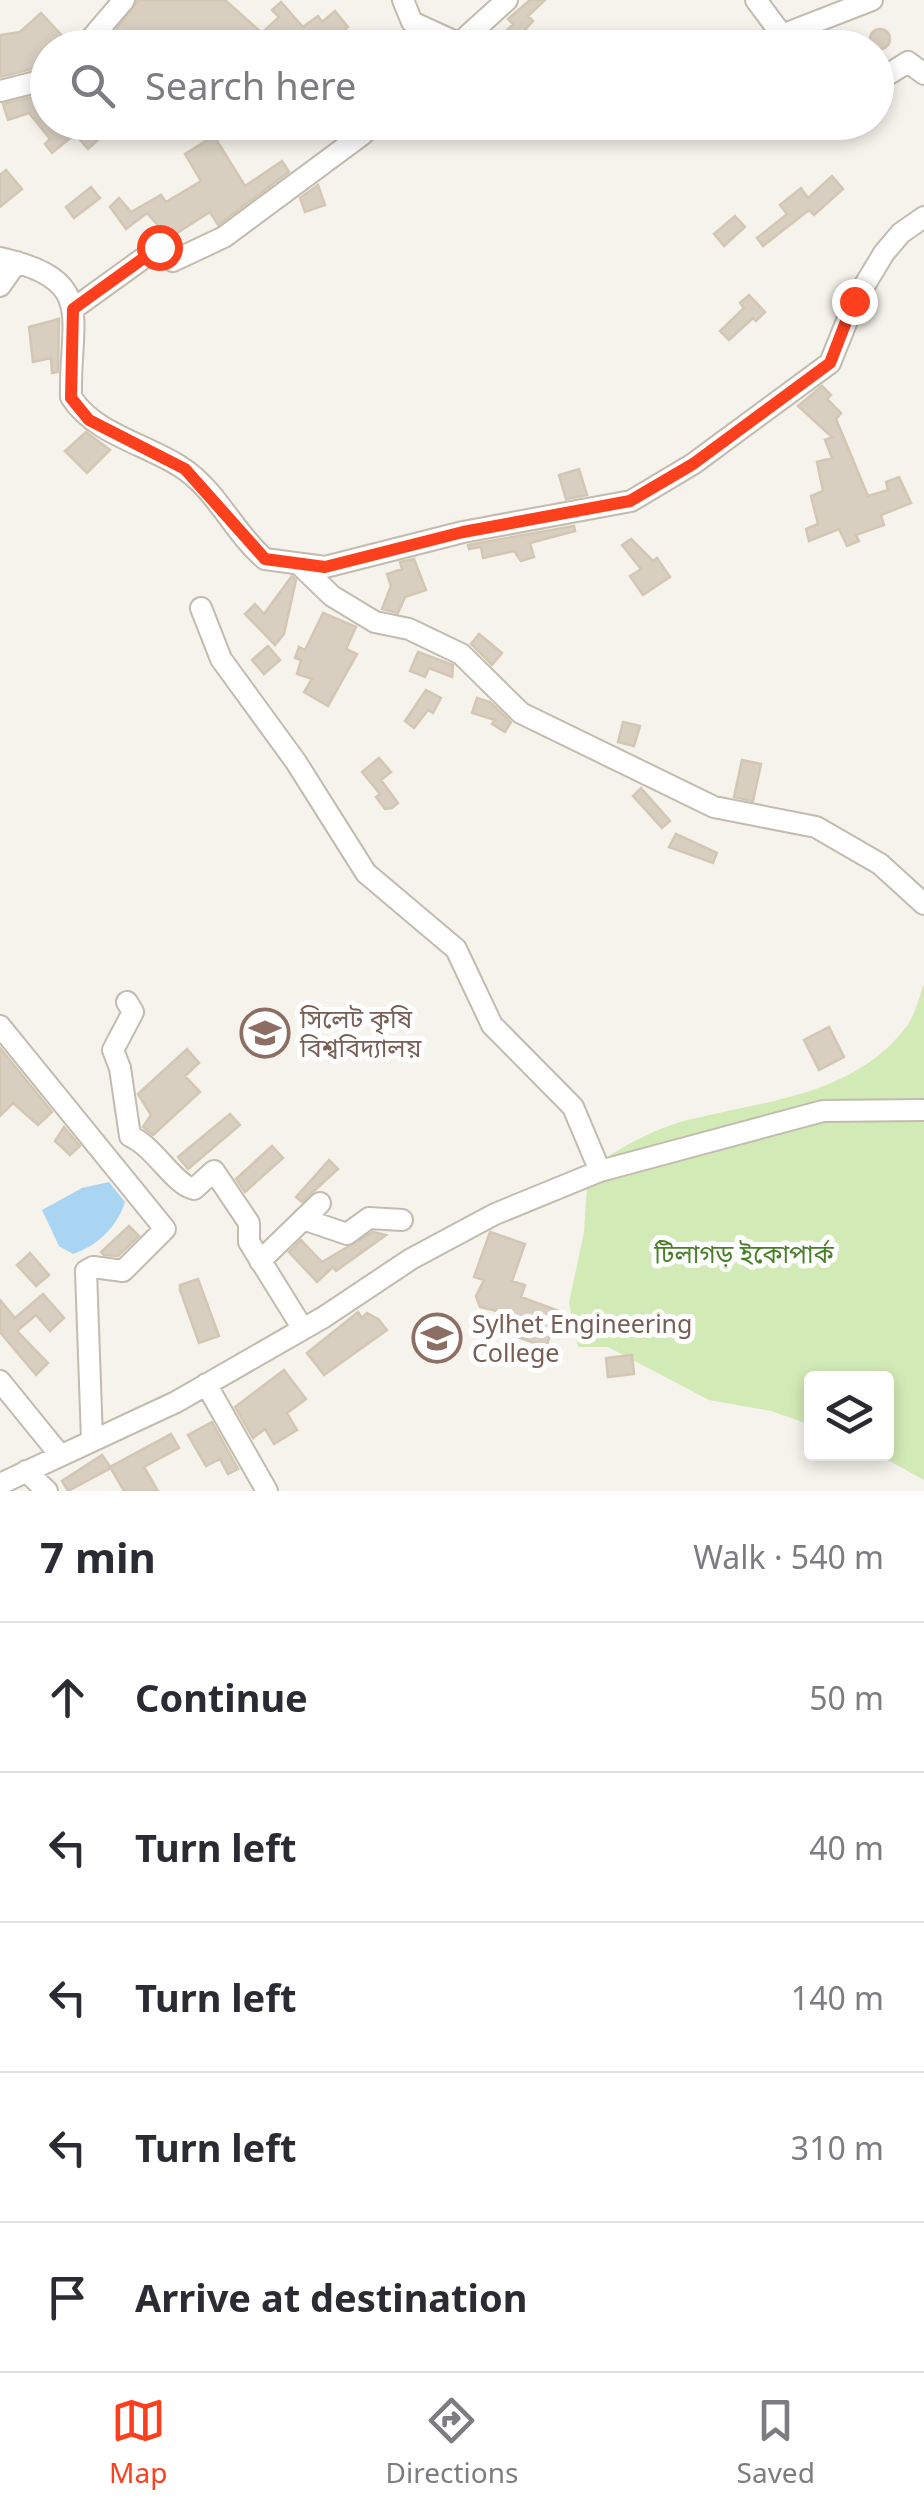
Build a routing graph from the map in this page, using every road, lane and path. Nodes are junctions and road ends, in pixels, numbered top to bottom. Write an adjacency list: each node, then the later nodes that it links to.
1 (124, 0): 6 (street)
2 (403, 0): 7 (street)
3 (506, 0): 8 (street)
4 (756, 0): 9 (street)
5 (872, 0): 10 (street)
6 (99, 30)
7 (427, 30)
8 (473, 30)
9 (778, 30)
10 (809, 30)
11 (894, 70): 12 (street)
12 (924, 74)
13 (30, 84): 14 (street)
14 (0, 91)
15 (356, 140): 19 (street)
16 (924, 217): 20 (street)
17 (8, 260): 18 (street); 19 (street)
18 (0, 286)
19 (73, 309): 20 (street)
20 (301, 566): 22 (street)
21 (202, 608): 26 (street)
22 (924, 904)
23 (127, 1002): 30 (street)
24 (0, 1026): 34 (street)
25 (924, 1110): 26 (street)
26 (600, 1171): 31 (street)
27 (320, 1203): 28 (street)
28 (303, 1219): 29 (street); 30 (street)
29 (402, 1220)
30 (260, 1261): 31 (street)
31 (303, 1329): 33 (street)
32 (0, 1381): 35 (street)
33 (206, 1384): 34 (street); 38 (street)
34 (92, 1440): 35 (street)
35 (60, 1455): 36 (street)
36 (17, 1480): 37 (street)
37 (46, 1491)
38 (267, 1491)

